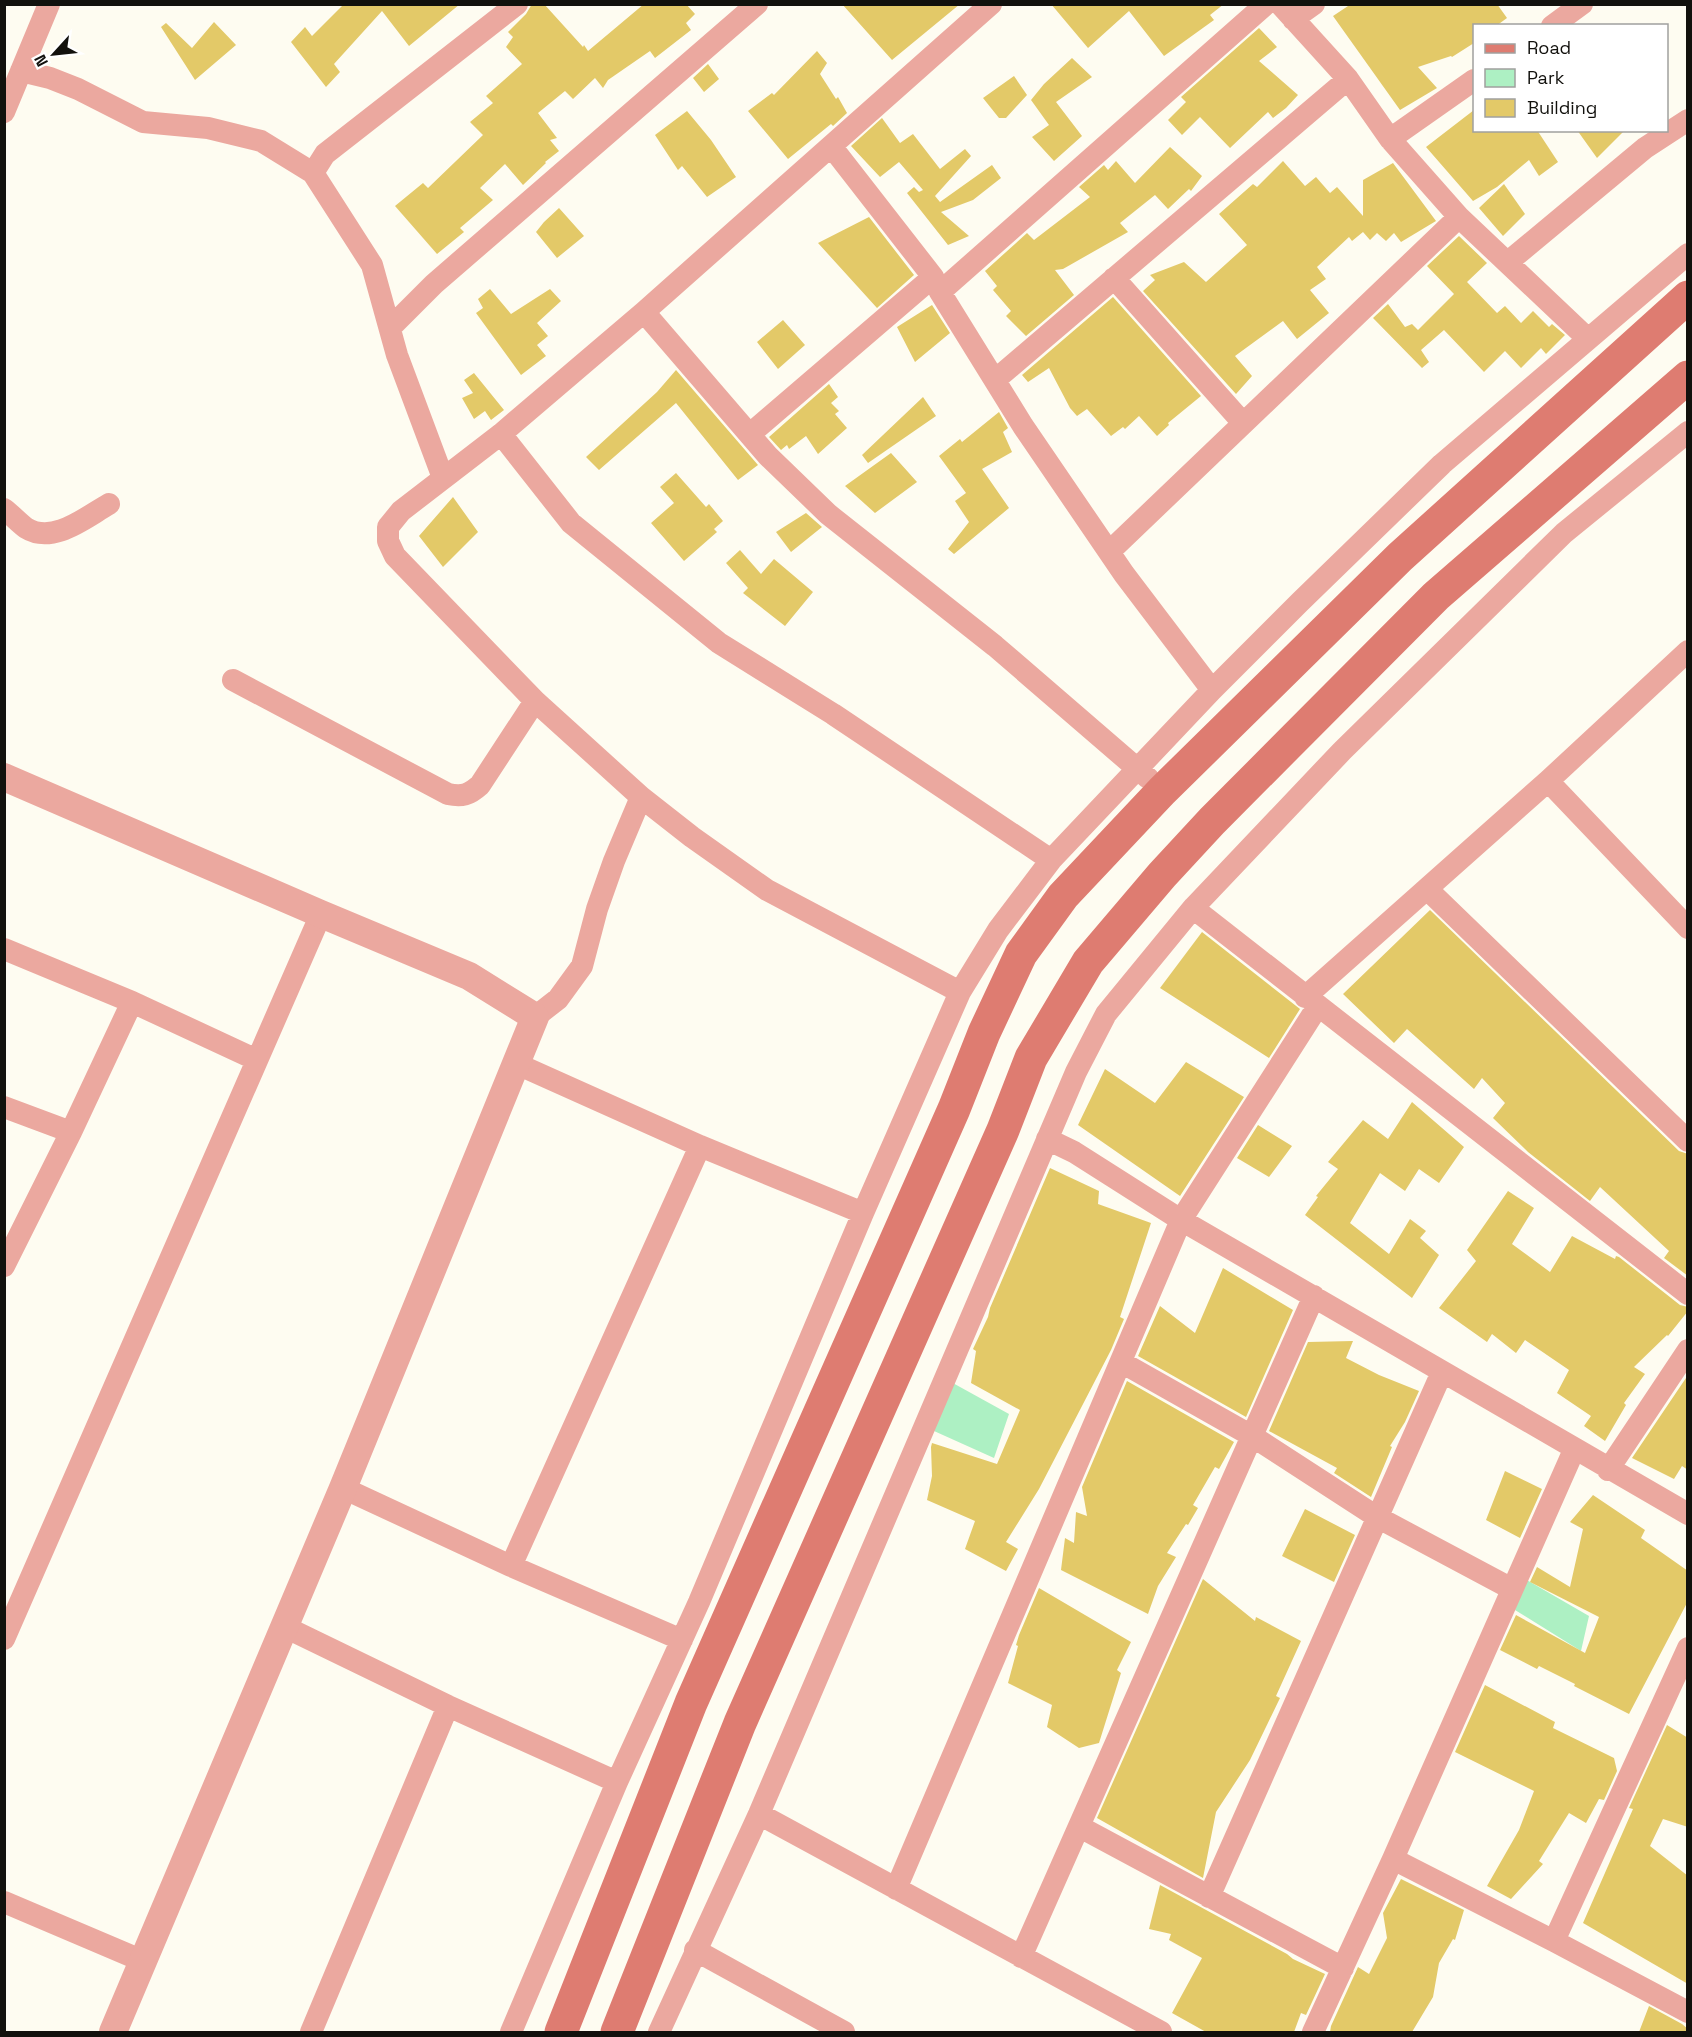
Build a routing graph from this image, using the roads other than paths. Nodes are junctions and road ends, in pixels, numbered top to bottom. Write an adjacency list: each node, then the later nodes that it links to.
1 (49, 4): 10 (street)
2 (517, 4): 17 (street)
3 (757, 4): 25 (street)
4 (991, 4): 16 (street)
5 (1266, 4): 22 (street)
6 (1314, 4): 8 (street)
7 (1582, 4): 9 (street)
8 (1287, 12): 11 (street)
9 (1555, 24)
10 (21, 71): 13 (street); 17 (street)
11 (1348, 79): 15 (street); 21 (street)
12 (1473, 81): 15 (street)
13 (4, 112)
14 (1688, 120): 20 (street)
15 (1390, 139): 18 (street)
16 (831, 146): 22 (street); 24 (street)
17 (313, 173): 25 (street)
18 (1459, 217): 20 (street); 29 (street)
19 (1688, 254): 26 (street)
20 (1508, 262): 26 (street)
21 (1114, 278): 28 (street); 29 (street)
22 (937, 285): 28 (street); 32 (street)
23 (1688, 297): 44 (main road)
24 (644, 312): 31 (street); 32 (street)
25 (390, 328): 33 (street)
26 (1587, 338): 39 (street)
27 (1688, 377): 103 (main road)
28 (995, 380): 36 (street)
29 (1243, 423): 36 (street)
30 (1688, 432): 48 (street)
31 (501, 434): 33 (street); 46 (street)
32 (750, 434): 41 (street)
33 (443, 478): 40 (street)
34 (109, 504): 35 (street)
35 (4, 509)
36 (1109, 552): 39 (street)
37 (1688, 651): 43 (street)
38 (232, 680): 40 (street)
39 (1212, 690): 41 (street)
40 (535, 701): 45 (street)
41 (1138, 769): 44 (street); 46 (street)
42 (4, 777): 49 (street)
43 (1548, 781): 47 (street); 50 (street)
44 (1162, 791): 72 (main road)
45 (641, 797): 52 (street); 55 (street)
46 (1050, 860): 52 (street)
47 (1427, 889): 53 (street); 61 (street)
48 (1193, 908): 53 (street); 60 (street)
49 (321, 914): 55 (street); 56 (street)
50 (1688, 928)
51 (4, 949): 54 (street)
52 (960, 992): 63 (street)
53 (1312, 1001): 64 (street); 66 (street)
54 (132, 1002): 56 (street); 59 (street)
55 (535, 1017): 57 (street)
56 (257, 1060): 82 (street)
57 (517, 1064): 62 (street); 76 (street)
58 (4, 1107): 59 (street)
59 (71, 1132): 65 (street)
60 (1047, 1139): 64 (street); 87 (street)
61 (1688, 1141)
62 (700, 1146): 63 (street); 79 (street)
63 (863, 1213): 69 (street)
64 (1181, 1220): 67 (street); 70 (street)
65 (4, 1266)
66 (1688, 1294)
67 (1314, 1296): 71 (street); 73 (street)
68 (1688, 1350): 75 (street)
69 (801, 1361): 72 (street); 83 (street)
70 (1121, 1362): 73 (street); 90 (street)
71 (1442, 1372): 74 (street); 78 (street)
72 (836, 1377): 102 (main road)
73 (1252, 1436): 78 (street); 88 (street)
74 (1574, 1450): 75 (street); 80 (street)
75 (1608, 1470): 77 (street)
76 (343, 1488): 79 (street); 81 (street)
77 (1688, 1514)
78 (1377, 1517): 80 (street); 91 (street)
79 (511, 1566): 83 (street)
80 (1512, 1589): 89 (street)
81 (285, 1627): 85 (street); 96 (street)
82 (4, 1639)
83 (682, 1640): 86 (street)
84 (1688, 1648): 93 (street)
85 (448, 1706): 86 (street); 100 (street)
86 (617, 1782): 101 (street)
87 (759, 1814): 90 (street); 94 (street)
88 (1080, 1827): 91 (street); 95 (street)
89 (1393, 1858): 93 (street); 97 (street)
90 (896, 1889): 95 (street)
91 (1209, 1897): 97 (street)
92 (4, 1902): 96 (street)
93 (1554, 1941): 98 (street)
94 (695, 1950): 104 (street); 105 (street)
95 (1021, 1958): 106 (street)
96 (143, 1961): 99 (street)
97 (1343, 1968): 107 (street)
98 (1688, 2012)
99 (113, 2032)
100 (311, 2032)
101 (510, 2032)
102 (561, 2032)
103 (617, 2032)
104 (659, 2032)
105 (844, 2032)
106 (1161, 2032)
107 (1313, 2032)

